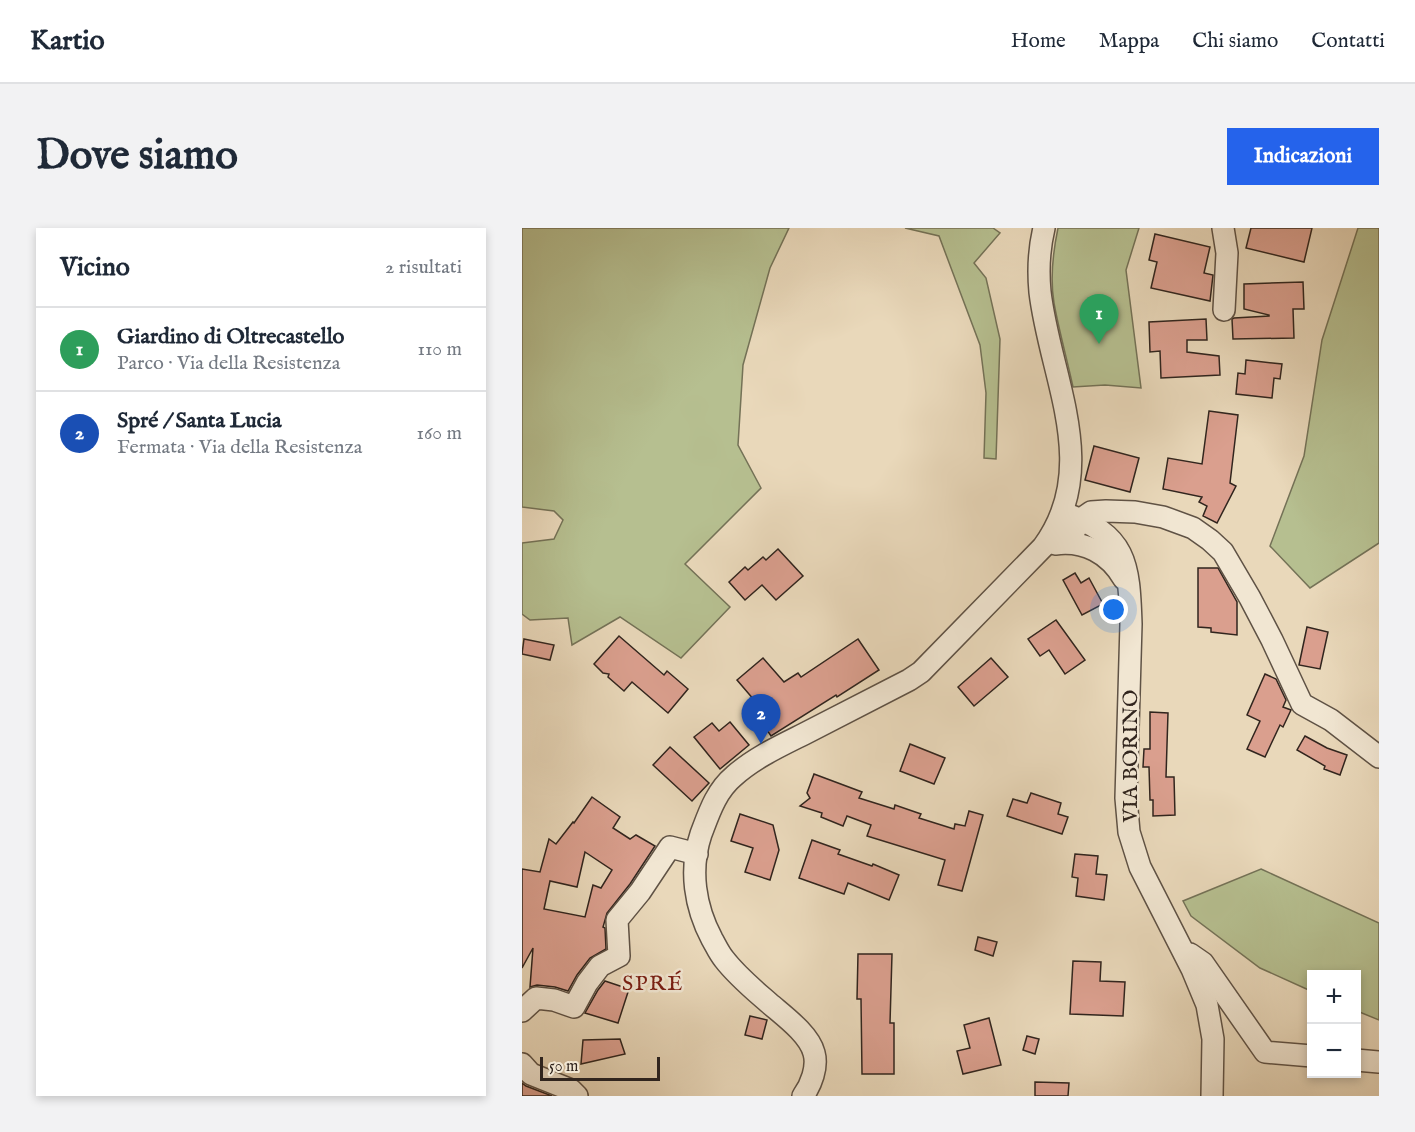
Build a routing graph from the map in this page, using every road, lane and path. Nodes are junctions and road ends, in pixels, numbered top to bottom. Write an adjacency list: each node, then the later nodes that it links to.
1 (1044, 228): 4 (street)
2 (1223, 228): 3 (street)
3 (1224, 310)
4 (1072, 516): 5 (street); 6 (street); 7 (street, VIA BORINO); 8 (street)
5 (1068, 542): 6 (street, VIA BORINO); 7 (street, VIA BORINO)
6 (1043, 547): 9 (street)
7 (1129, 589): 10 (street, VIA BORINO)
8 (1379, 757)
9 (697, 854): 11 (street); 17 (street)
10 (1181, 948): 12 (street, VIA BORINO); 18 (street, VIA BORINO)
11 (522, 1011)
12 (1307, 1056)
13 (1361, 1060): 14 (street)
14 (1379, 1062)
15 (522, 1064): 16 (street)
16 (577, 1096)
17 (803, 1096)
18 (1212, 1096)

